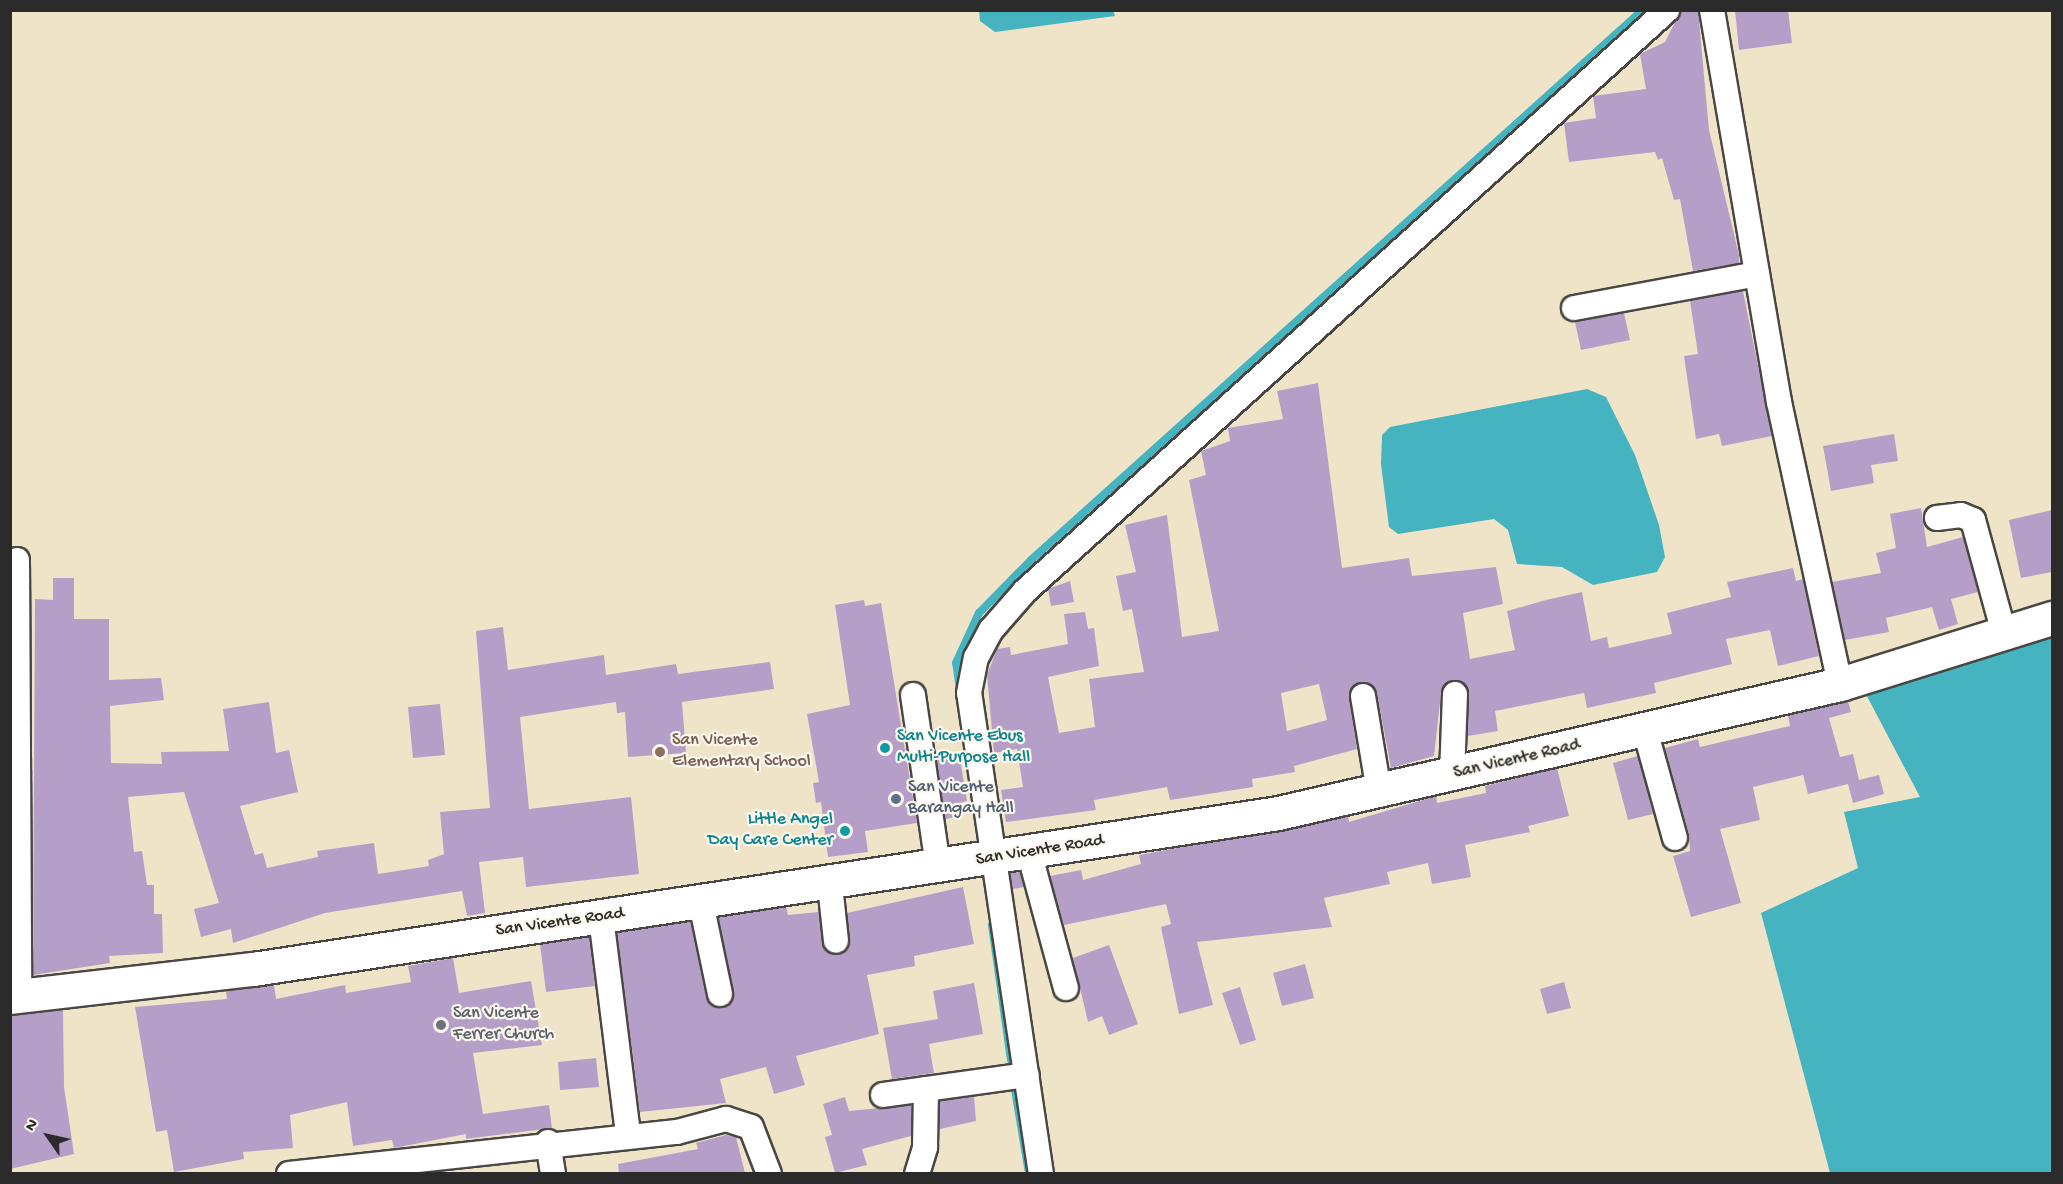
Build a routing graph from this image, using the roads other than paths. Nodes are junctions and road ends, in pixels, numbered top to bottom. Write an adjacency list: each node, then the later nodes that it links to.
1 (1667, 10): 18 (street)
2 (1713, 10): 3 (street)
3 (1757, 274): 4 (street); 9 (street)
4 (1574, 309)
5 (1937, 518): 8 (street)
6 (17, 560): 26 (street)
7 (2052, 618): 8 (street, San Vicente Road)
8 (2004, 633): 9 (street, San Vicente Road)
9 (1840, 684): 13 (street, San Vicente Road)
10 (1455, 694): 14 (street)
11 (913, 695): 19 (street)
12 (1363, 696): 15 (street)
13 (1645, 730): 14 (street, San Vicente Road); 16 (street)
14 (1452, 776): 15 (street, San Vicente Road)
15 (1379, 792): 17 (street, San Vicente Road)
16 (1675, 838)
17 (1029, 852): 18 (street, San Vicente Road); 24 (street)
18 (996, 857): 19 (street, San Vicente Road); 27 (street)
19 (938, 867): 20 (street, San Vicente Road)
20 (830, 885): 21 (street, San Vicente Road); 23 (street)
21 (701, 903): 22 (street, San Vicente Road); 25 (street)
22 (601, 917): 26 (street, San Vicente Road); 30 (street)
23 (836, 941)
24 (1066, 988)
25 (720, 994)
26 (14, 997)
27 (1027, 1075): 28 (street); 36 (street)
28 (926, 1089): 29 (street); 35 (street)
29 (884, 1095)
30 (628, 1133): 31 (street); 34 (street)
31 (548, 1142): 32 (street); 33 (street)
32 (289, 1173)
33 (553, 1173)
34 (769, 1173)
35 (917, 1173)
36 (1041, 1173)

